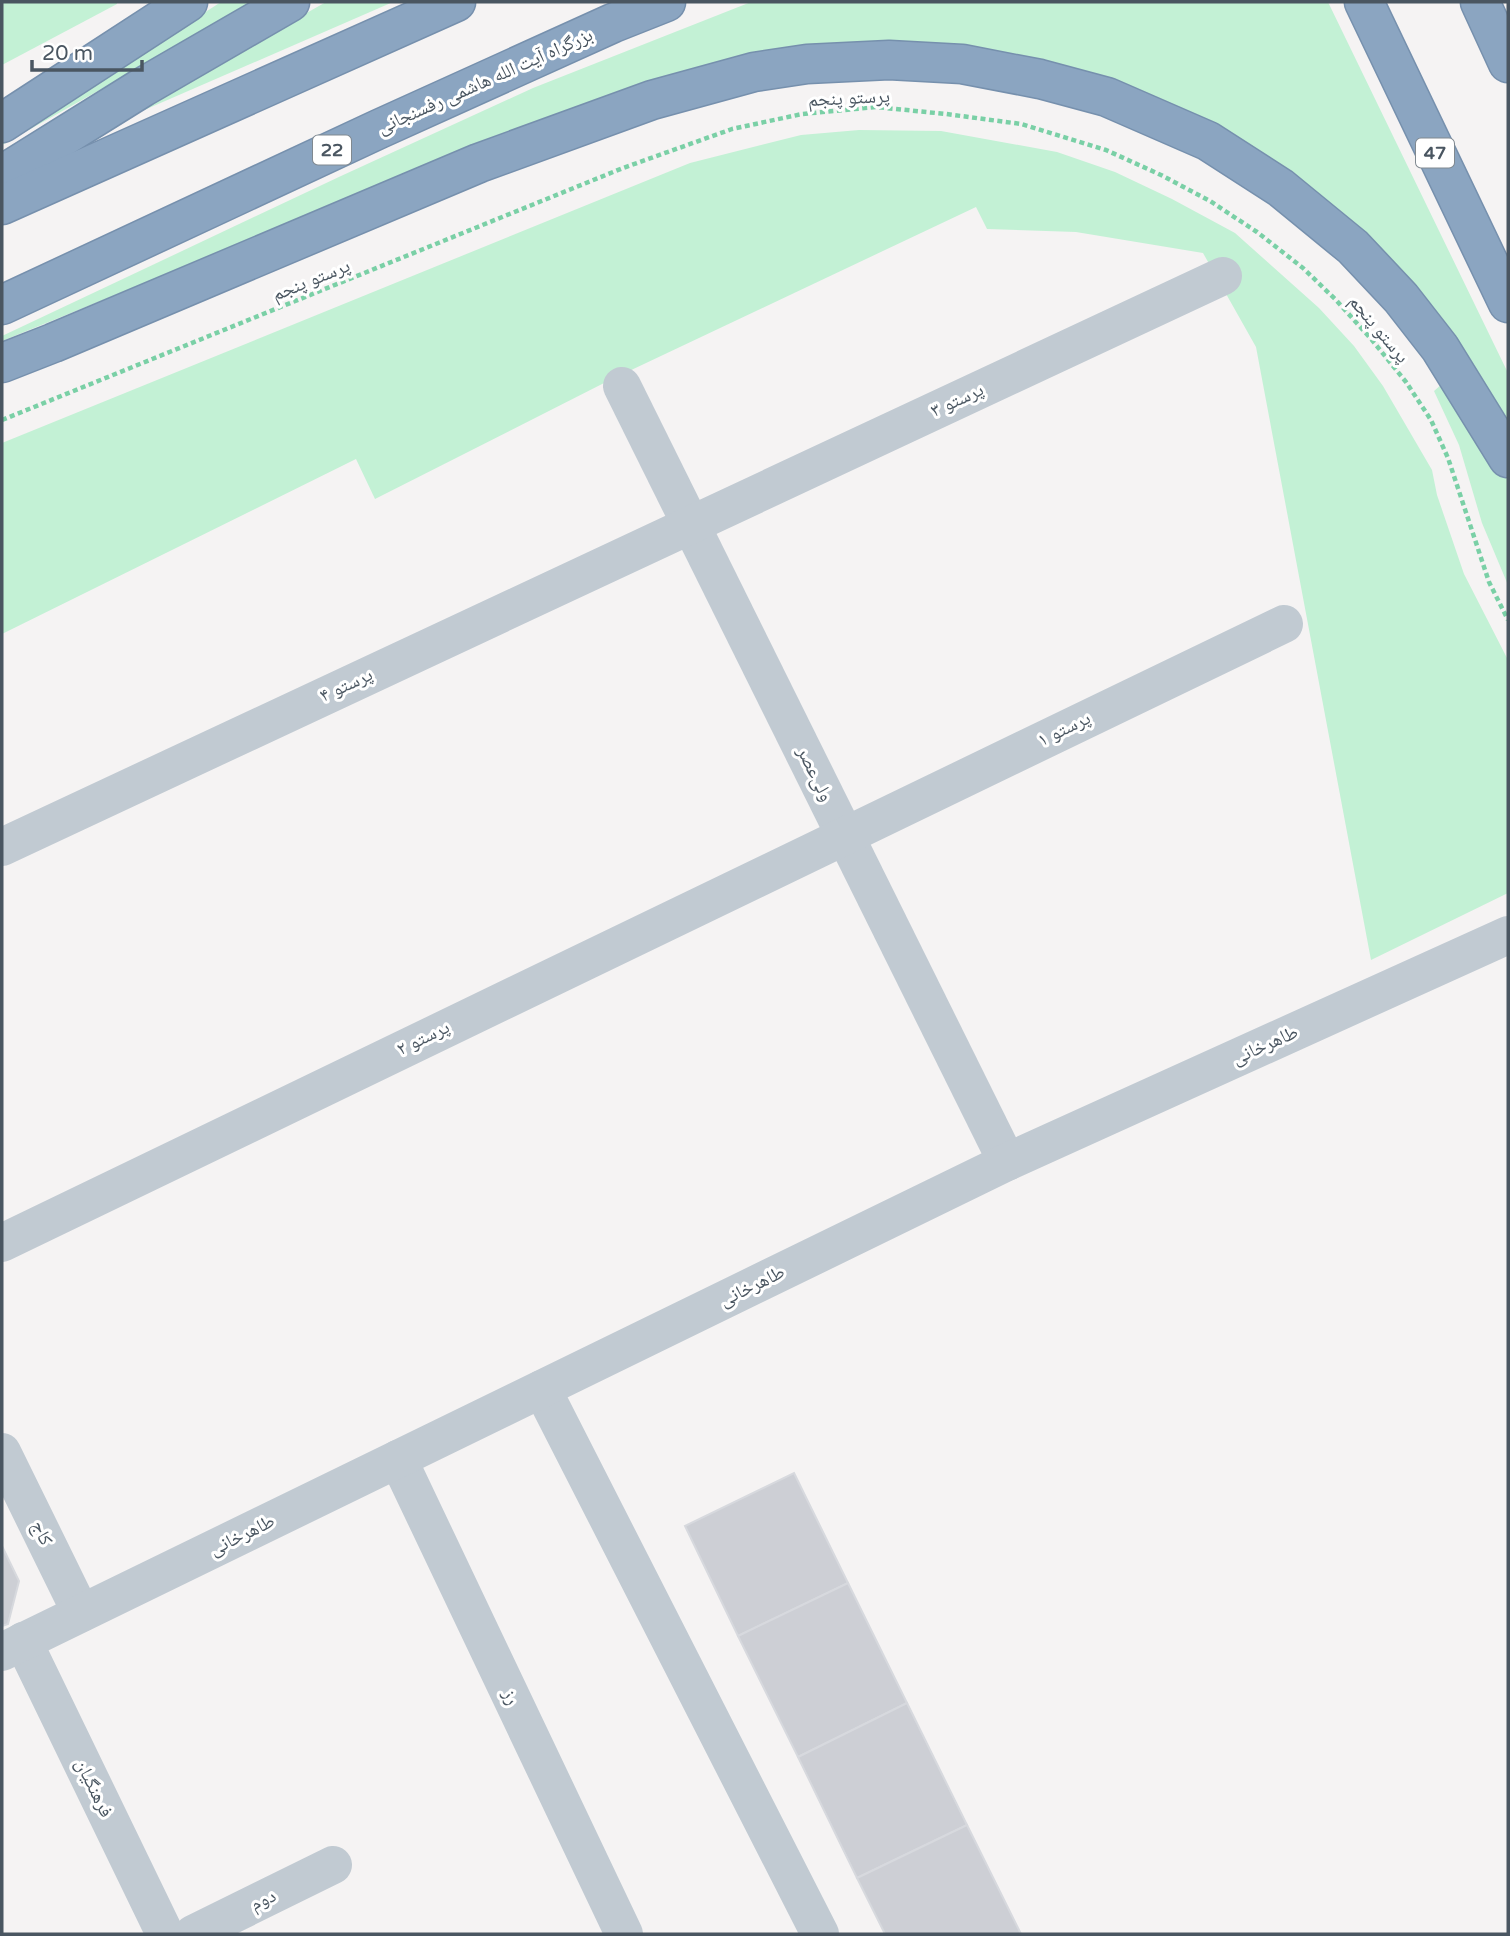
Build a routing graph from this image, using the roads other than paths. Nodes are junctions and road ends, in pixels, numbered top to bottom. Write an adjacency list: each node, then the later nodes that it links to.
1 (188, 2): 8 (highway)
2 (290, 2): 9 (highway)
3 (456, 2): 10 (highway)
4 (666, 2): 13 (highway, بزرگراه آیت الله هاشمی رفسنجانی / 22)
5 (1364, 2): 12 (highway, 47)
6 (1480, 2): 7 (highway)
7 (1508, 63)
8 (2, 123)
9 (2, 175)
10 (2, 205)
11 (1223, 276): 17 (street, پرستو ۳)
12 (1508, 303)
13 (2, 305)
14 (2, 363): 16 (highway)
15 (622, 387): 17 (street, ولی‌عصر)
16 (1508, 458)
17 (691, 524): 19 (street, ولی‌عصر); 20 (street, پرستو ۴)
18 (1284, 624): 19 (street, پرستو ۱)
19 (845, 834): 22 (street, ولی‌عصر); 23 (street, پرستو ۲)
20 (2, 847)
21 (1508, 935): 22 (street, طاهرخانی)
22 (1007, 1161): 24 (street, طاهرخانی)
23 (2, 1243)
24 (542, 1389): 26 (street, طاهرخانی); 33 (street)
25 (2, 1452): 27 (street, کاج)
26 (398, 1459): 27 (street, طاهرخانی); 32 (street, رز)
27 (81, 1613): 28 (street, طاهرخانی)
28 (12, 1647): 30 (street, فرهنگیان)
29 (333, 1865): 31 (street, دوم)
30 (166, 1934)
31 (193, 1934)
32 (624, 1934)
33 (820, 1934)

